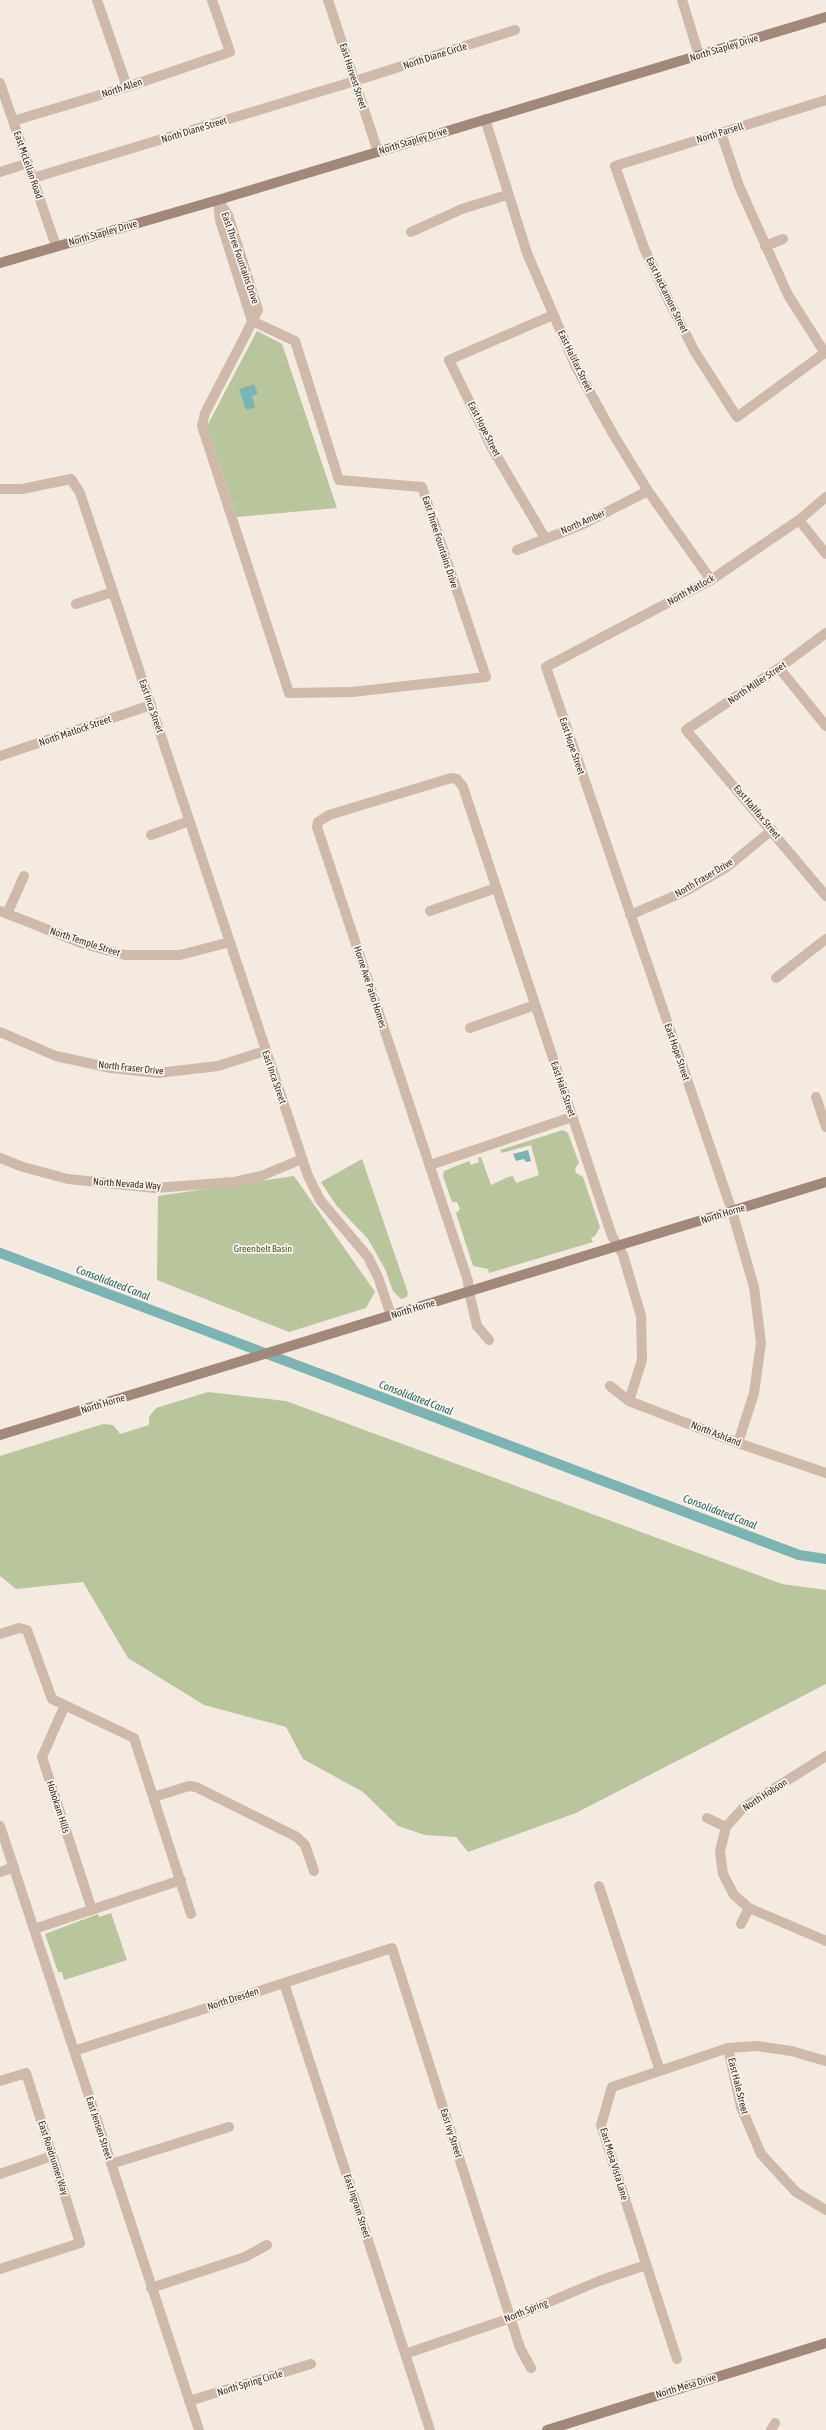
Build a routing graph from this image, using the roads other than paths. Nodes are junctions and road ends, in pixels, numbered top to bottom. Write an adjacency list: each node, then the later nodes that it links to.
1 (97, 0): 10 (street)
2 (212, 0): 10 (street, North Allen)
3 (328, 0): 8 (street, East Harvest Street)
4 (682, 0): 7 (street)
5 (826, 17): 7 (main road, North Stapley Drive)
6 (515, 30): 8 (street, North Diane Circle)
7 (700, 55): 12 (main road, North Stapley Drive)
8 (355, 82): 15 (street, East Harvest Street); 19 (street, North Diane Street)
9 (0, 83): 13 (street, East McLellan Road)
10 (127, 87): 13 (street, North Allen)
11 (826, 100): 14 (street, North Parsell)
12 (485, 119): 15 (main road, North Stapley Drive); 20 (street, East Halifax Street)
13 (13, 121): 16 (street, East McLellan Road)
14 (722, 133): 17 (street, North Parsell); 25 (street)
15 (378, 152): 21 (main road, North Stapley Drive)
16 (28, 163): 18 (street); 19 (street, East McLellan Road)
17 (615, 166): 29 (street, East Hackamore Street)
18 (0, 172)
19 (33, 178): 24 (street, East McLellan Road)
20 (508, 195): 22 (street); 27 (street, East Halifax Street)
21 (218, 200): 24 (main road, North Stapley Drive); 28 (street, East Three Fountains Drive)
22 (411, 232)
23 (783, 239): 25 (street)
24 (56, 246): 26 (main road, North Stapley Drive)
25 (766, 246): 29 (street)
26 (0, 263)
27 (553, 315): 31 (street, East Halifax Street); 34 (street, East Hope Street)
28 (252, 321): 28 (street, East Three Fountains Drive)
29 (825, 353)
30 (0, 489): 38 (street, East Inca Street)
31 (648, 491): 34 (street, North Amber); 37 (street, East Halifax Street)
32 (826, 497): 33 (street, North Matlock)
33 (799, 520): 36 (street); 37 (street, North Matlock)
34 (545, 538): 35 (street, North Amber)
35 (517, 550)
36 (826, 554)
37 (711, 580): 41 (street, North Matlock)
38 (113, 592): 39 (street); 43 (street, East Inca Street)
39 (76, 604)
40 (826, 633): 42 (street, North Miller Street)
41 (546, 668): 56 (street, East Hope Street)
42 (779, 668): 44 (street); 45 (street, North Miller Street)
43 (151, 705): 46 (street, North Matlock Street); 48 (street, East Inca Street)
44 (826, 726)
45 (686, 730): 49 (street, East Halifax Street)
46 (0, 755)
47 (457, 779): 52 (street, East Hale Street); 69 (street, Horne Ave Patio Homes)
48 (189, 821): 50 (street); 58 (street, East Inca Street)
49 (772, 830): 53 (street, East Halifax Street); 56 (street, North Fraser Drive)
50 (151, 835)
51 (24, 876): 55 (street, North Temple Street)
52 (496, 888): 54 (street); 60 (street, East Hale Street)
53 (826, 896)
54 (430, 911)
55 (3, 912): 58 (street, North Temple Street)
56 (630, 915): 71 (street, East Hope Street)
57 (826, 939): 59 (street)
58 (230, 942): 63 (street, East Inca Street)
59 (776, 978)
60 (535, 1005): 61 (street); 65 (street, East Hale Street)
61 (470, 1028)
62 (0, 1032): 63 (street, North Fraser Drive)
63 (265, 1051): 68 (street, East Inca Street)
64 (816, 1097): 66 (street)
65 (572, 1117): 69 (street); 72 (street, East Hale Street)
66 (826, 1127)
67 (0, 1158): 68 (street, North Nevada Way)
68 (302, 1159): 74 (street, East Inca Street)
69 (430, 1165): 73 (street, Horne Ave Patio Homes)
70 (826, 1182): 71 (main road, North Horne)
71 (732, 1211): 72 (main road, North Horne); 79 (street, East Hope Street)
72 (618, 1246): 73 (main road, North Horne); 77 (street, East Hale Street)
73 (468, 1292): 74 (main road, North Horne); 75 (street, Horne Ave Patio Homes)
74 (391, 1315): 78 (main road, North Horne)
75 (489, 1340)
76 (610, 1386): 77 (street, North Ashland)
77 (629, 1401): 79 (street, North Ashland)
78 (0, 1436)
79 (738, 1443): 80 (street, North Ashland)
80 (826, 1473)
81 (0, 1634): 82 (street)
82 (65, 1705): 84 (street); 94 (street, Hohokam Hills)
83 (826, 1756): 87 (street, North Hobson)
84 (154, 1797): 89 (street); 91 (street)
85 (706, 1818): 87 (street)
86 (0, 1826): 88 (street, East Jensen Street)
87 (726, 1827): 93 (street)
88 (14, 1867): 90 (street); 97 (street, East Jensen Street)
89 (314, 1871)
90 (0, 1872)
91 (181, 1880): 94 (street); 95 (street)
92 (599, 1886): 104 (street)
93 (749, 1908): 96 (street); 98 (street)
94 (92, 1910): 97 (street)
95 (191, 1914)
96 (741, 1924)
97 (34, 1929): 102 (street, East Jensen Street)
98 (825, 1937)
99 (392, 1948): 100 (street, North Dresden); 115 (street, East Ivy Street)
100 (284, 1983): 102 (street, North Dresden); 117 (street, East Ingram Street)
101 (728, 2048): 103 (street); 104 (street); 110 (street, East Hale Street)
102 (74, 2051): 108 (street, East Jensen Street)
103 (826, 2062)
104 (660, 2071): 112 (street, East Mesa Vista Lane)
105 (0, 2081): 107 (street, East Roadrunner Way)
106 (229, 2127): 108 (street)
107 (52, 2156): 109 (street); 113 (street, East Roadrunner Way)
108 (110, 2164): 114 (street, East Jensen Street)
109 (0, 2174)
110 (826, 2210)
111 (267, 2245): 114 (street)
112 (646, 2265): 115 (street, North Spring); 118 (street, East Mesa Vista Lane)
113 (0, 2269)
114 (151, 2288): 121 (street, East Jensen Street)
115 (511, 2318): 117 (street, North Spring); 120 (street, East Ivy Street)
116 (826, 2343): 124 (main road, North Mesa Drive)
117 (405, 2354): 123 (street, East Ingram Street)
118 (677, 2359)
119 (311, 2364): 121 (street, North Spring Circle)
120 (531, 2368)
121 (189, 2402): 122 (street, East Jensen Street)
122 (199, 2430)
123 (430, 2430)
124 (547, 2430)

